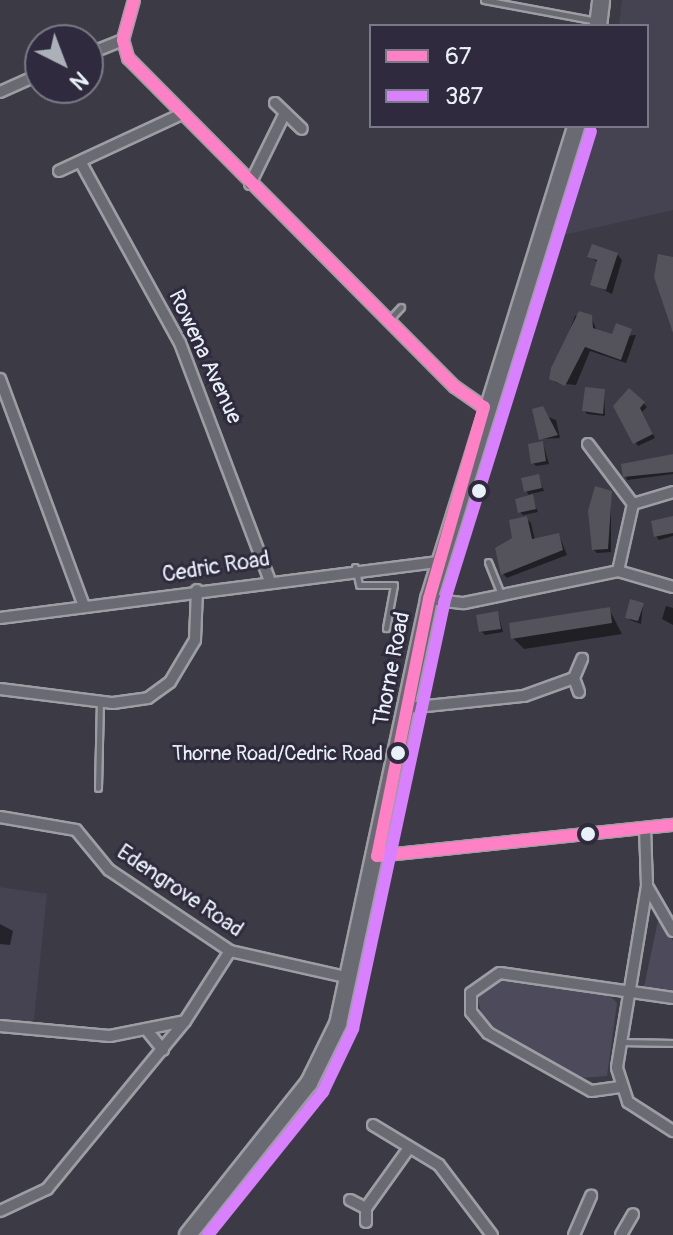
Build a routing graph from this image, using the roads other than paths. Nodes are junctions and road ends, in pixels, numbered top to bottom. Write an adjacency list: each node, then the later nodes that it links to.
1 (134, 0): 5 (street)
2 (484, 0): 4 (lane)
3 (601, 0): 4 (main road)
4 (598, 23)
5 (123, 40): 6 (street); 11 (street)
6 (104, 48)
7 (24, 81): 8 (street)
8 (0, 92)
9 (275, 103): 10 (street)
10 (285, 113): 13 (street); 16 (street)
11 (182, 114): 14 (street); 16 (street)
12 (575, 128): 20 (main road, Thorne Road)
13 (302, 129)
14 (81, 163): 15 (street); 28 (street, Rowena Avenue)
15 (59, 171)
16 (250, 184): 18 (street)
17 (401, 307): 18 (lane)
18 (388, 321): 20 (street)
19 (0, 379): 33 (street)
20 (484, 407): 24 (main road, Thorne Road)
21 (588, 444): 23 (street)
22 (673, 492): 23 (street)
23 (633, 504): 27 (street)
24 (438, 562): 26 (street, Cedric Road); 32 (main road, Thorne Road)
25 (488, 562): 31 (lane)
26 (355, 567): 28 (street, Cedric Road); 35 (lane)
27 (618, 571): 29 (street); 31 (street)
28 (269, 578): 30 (street, Cedric Road)
29 (673, 587)
30 (197, 590): 33 (street, Cedric Road); 40 (street)
31 (502, 595): 32 (street)
32 (429, 599): 41 (main road, Thorne Road)
33 (84, 606): 34 (street, Cedric Road)
34 (0, 618)
35 (386, 628)
36 (582, 659): 37 (street)
37 (574, 678): 39 (street); 41 (street)
38 (0, 689): 40 (street)
39 (579, 692)
40 (100, 702): 42 (lane)
41 (407, 708): 46 (main road, Thorne Road)
42 (98, 788)
43 (0, 817): 49 (street, Edengrove Road)
44 (673, 825): 45 (street)
45 (645, 828): 46 (street); 47 (street)
46 (377, 856): 50 (main road, Thorne Road)
47 (647, 886): 48 (street); 51 (street)
48 (673, 931)
49 (230, 951): 50 (street, Edengrove Road); 53 (street)
50 (352, 978): 69 (main road, Thorne Road)
51 (631, 996): 52 (street); 56 (street); 59 (street)
52 (673, 998)
53 (185, 1021): 55 (street); 58 (street)
54 (0, 1026): 55 (street)
55 (146, 1029): 58 (street)
56 (620, 1042): 57 (lane); 59 (street)
57 (673, 1043)
58 (163, 1050): 66 (street)
59 (620, 1087): 61 (street)
60 (373, 1125): 62 (street)
61 (673, 1131)
62 (409, 1148): 65 (street); 70 (street)
63 (591, 1196): 71 (street)
64 (350, 1200): 65 (street)
65 (366, 1208): 68 (street)
66 (0, 1211)
67 (633, 1214): 72 (street)
68 (366, 1222)
69 (188, 1235)
70 (492, 1235)
71 (574, 1235)
72 (621, 1235)

